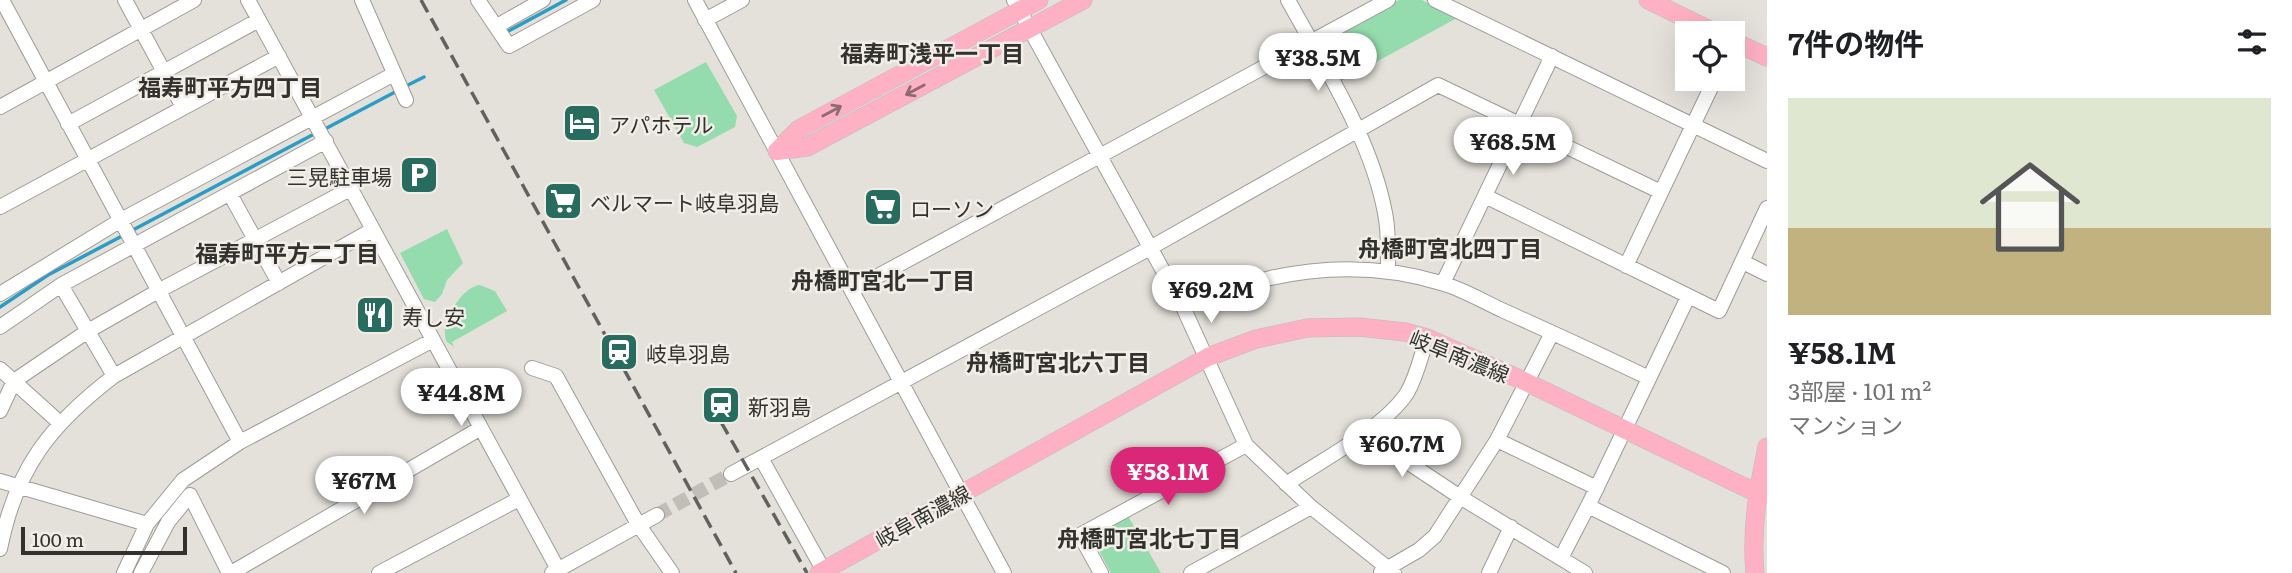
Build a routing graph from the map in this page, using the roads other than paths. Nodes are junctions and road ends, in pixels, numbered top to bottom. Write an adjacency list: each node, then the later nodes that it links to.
1 (2, 0): 30 (street)
2 (125, 0): 22 (street)
3 (194, 0): 22 (street)
4 (248, 0): 18 (street)
5 (362, 0): 38 (street)
6 (478, 0): 23 (street)
7 (543, 0): 23 (street)
8 (593, 0): 23 (street)
9 (695, 0): 19 (street)
10 (742, 0): 19 (street)
11 (1039, 0): 17 (main road)
12 (1083, 0): 21 (main road)
13 (1288, 0): 24 (street)
14 (1388, 0): 24 (street)
15 (1435, 0): 27 (street)
16 (1648, 0): 20 (main road)
17 (1017, 5): 21 (street); 39 (main road, one-way to 17)
18 (259, 20): 26 (street); 29 (street)
19 (705, 20): 39 (street)
20 (1691, 21)
21 (1030, 29): 39 (main road, one-way to 39); 40 (street)
22 (141, 30): 29 (street); 30 (street)
23 (501, 32)
24 (1310, 41): 37 (street); 40 (street)
25 (1745, 47): 28 (main road)
26 (279, 56): 33 (street); 38 (street)
27 (1552, 56): 34 (street); 36 (street)
28 (1767, 57)
29 (164, 72): 33 (street); 35 (street)
30 (46, 82): 32 (street); 35 (street)
31 (1708, 91): 36 (street)
32 (0, 107)
33 (183, 107): 41 (street)
34 (1520, 123): 37 (street); 44 (street); 46 (street)
35 (68, 124): 41 (street)
36 (1693, 124): 42 (street); 44 (street)
37 (1357, 130): 53 (street); 56 (street)
38 (320, 131): 43 (street); 45 (street); 49 (street)
39 (777, 151): 62 (street)
40 (1098, 155): 53 (street); 62 (street)
41 (88, 159): 47 (street); 49 (street)
42 (1767, 161)
43 (350, 189): 50 (street); 51 (street)
44 (1661, 192): 55 (street)
45 (230, 194): 51 (street); 52 (street)
46 (1485, 196): 55 (street); 59 (street)
47 (0, 207)
48 (1767, 208): 54 (street)
49 (122, 223): 52 (street); 63 (street)
50 (372, 230): 58 (street); 71 (street)
51 (255, 240): 58 (street); 61 (street)
52 (134, 244): 60 (street); 61 (street)
53 (1150, 248): 65 (street); 79 (street)
54 (1743, 262): 57 (street); 64 (street)
55 (1626, 266): 64 (street)
56 (1388, 272): 59 (street); 65 (street)
57 (1767, 274)
58 (279, 283): 69 (street)
59 (1443, 283): 68 (street)
60 (61, 285): 66 (street); 67 (street)
61 (160, 290): 67 (street); 69 (street)
62 (852, 290): 79 (street)
63 (0, 294)
64 (1688, 297): 76 (street)
65 (1183, 307): 72 (street)
66 (0, 327)
67 (89, 331): 75 (street); 77 (street)
68 (1552, 332): 76 (street); 78 (street)
69 (184, 337): 75 (street); 86 (street)
70 (1427, 338): 72 (main road, 岐阜南濃線); 78 (main road, 岐阜南濃線); 84 (street)
71 (433, 341): 82 (street); 86 (street)
72 (1208, 358): 87 (street); 96 (main road, 岐阜南濃線)
73 (532, 368): 103 (street)
74 (0, 369): 77 (street)
75 (114, 376): 81 (street)
76 (1649, 378): 83 (street)
77 (14, 381): 80 (street); 81 (street)
78 (1526, 382): 83 (main road, 岐阜南濃線); 85 (street)
79 (903, 383): 89 (street); 96 (street)
80 (0, 411)
81 (60, 423): 93 (street)
82 (481, 428): 98 (street); 112 (street)
83 (1624, 430): 94 (street); 95 (main road, 岐阜南濃線)
84 (1364, 432): 92 (street); 97 (street)
85 (1497, 440): 94 (street); 97 (street)
86 (240, 442): 102 (street)
87 (1246, 445): 92 (street); 116 (street)
88 (1767, 447): 95 (main road)
89 (761, 458): 90 (street); 109 (street)
90 (731, 474)
91 (0, 481): 93 (street)
92 (1286, 484): 100 (street)
93 (18, 486): 102 (street); 105 (street)
94 (1597, 488): 99 (street)
95 (1762, 493): 121 (main road)
96 (961, 494): 109 (main road, 岐阜南濃線); 115 (street)
97 (1460, 497): 104 (street); 107 (street)
98 (519, 499): 108 (street); 113 (street)
99 (1588, 506): 106 (street); 120 (street)
100 (1311, 507): 107 (street); 117 (street)
101 (657, 515): 103 (street)
102 (147, 524): 110 (street)
103 (638, 524): 108 (street); 114 (street)
104 (1511, 527): 106 (street); 118 (street)
105 (0, 549)
106 (1561, 558): 119 (street)
107 (1387, 571)
108 (557, 572)
109 (823, 572)
110 (124, 573)
111 (141, 573): 112 (street)
112 (230, 573)
113 (379, 573)
114 (672, 573)
115 (1004, 573)
116 (1101, 573)
117 (1191, 573)
118 (1489, 573)
119 (1585, 573)
120 (1723, 573)
121 (1755, 573)

